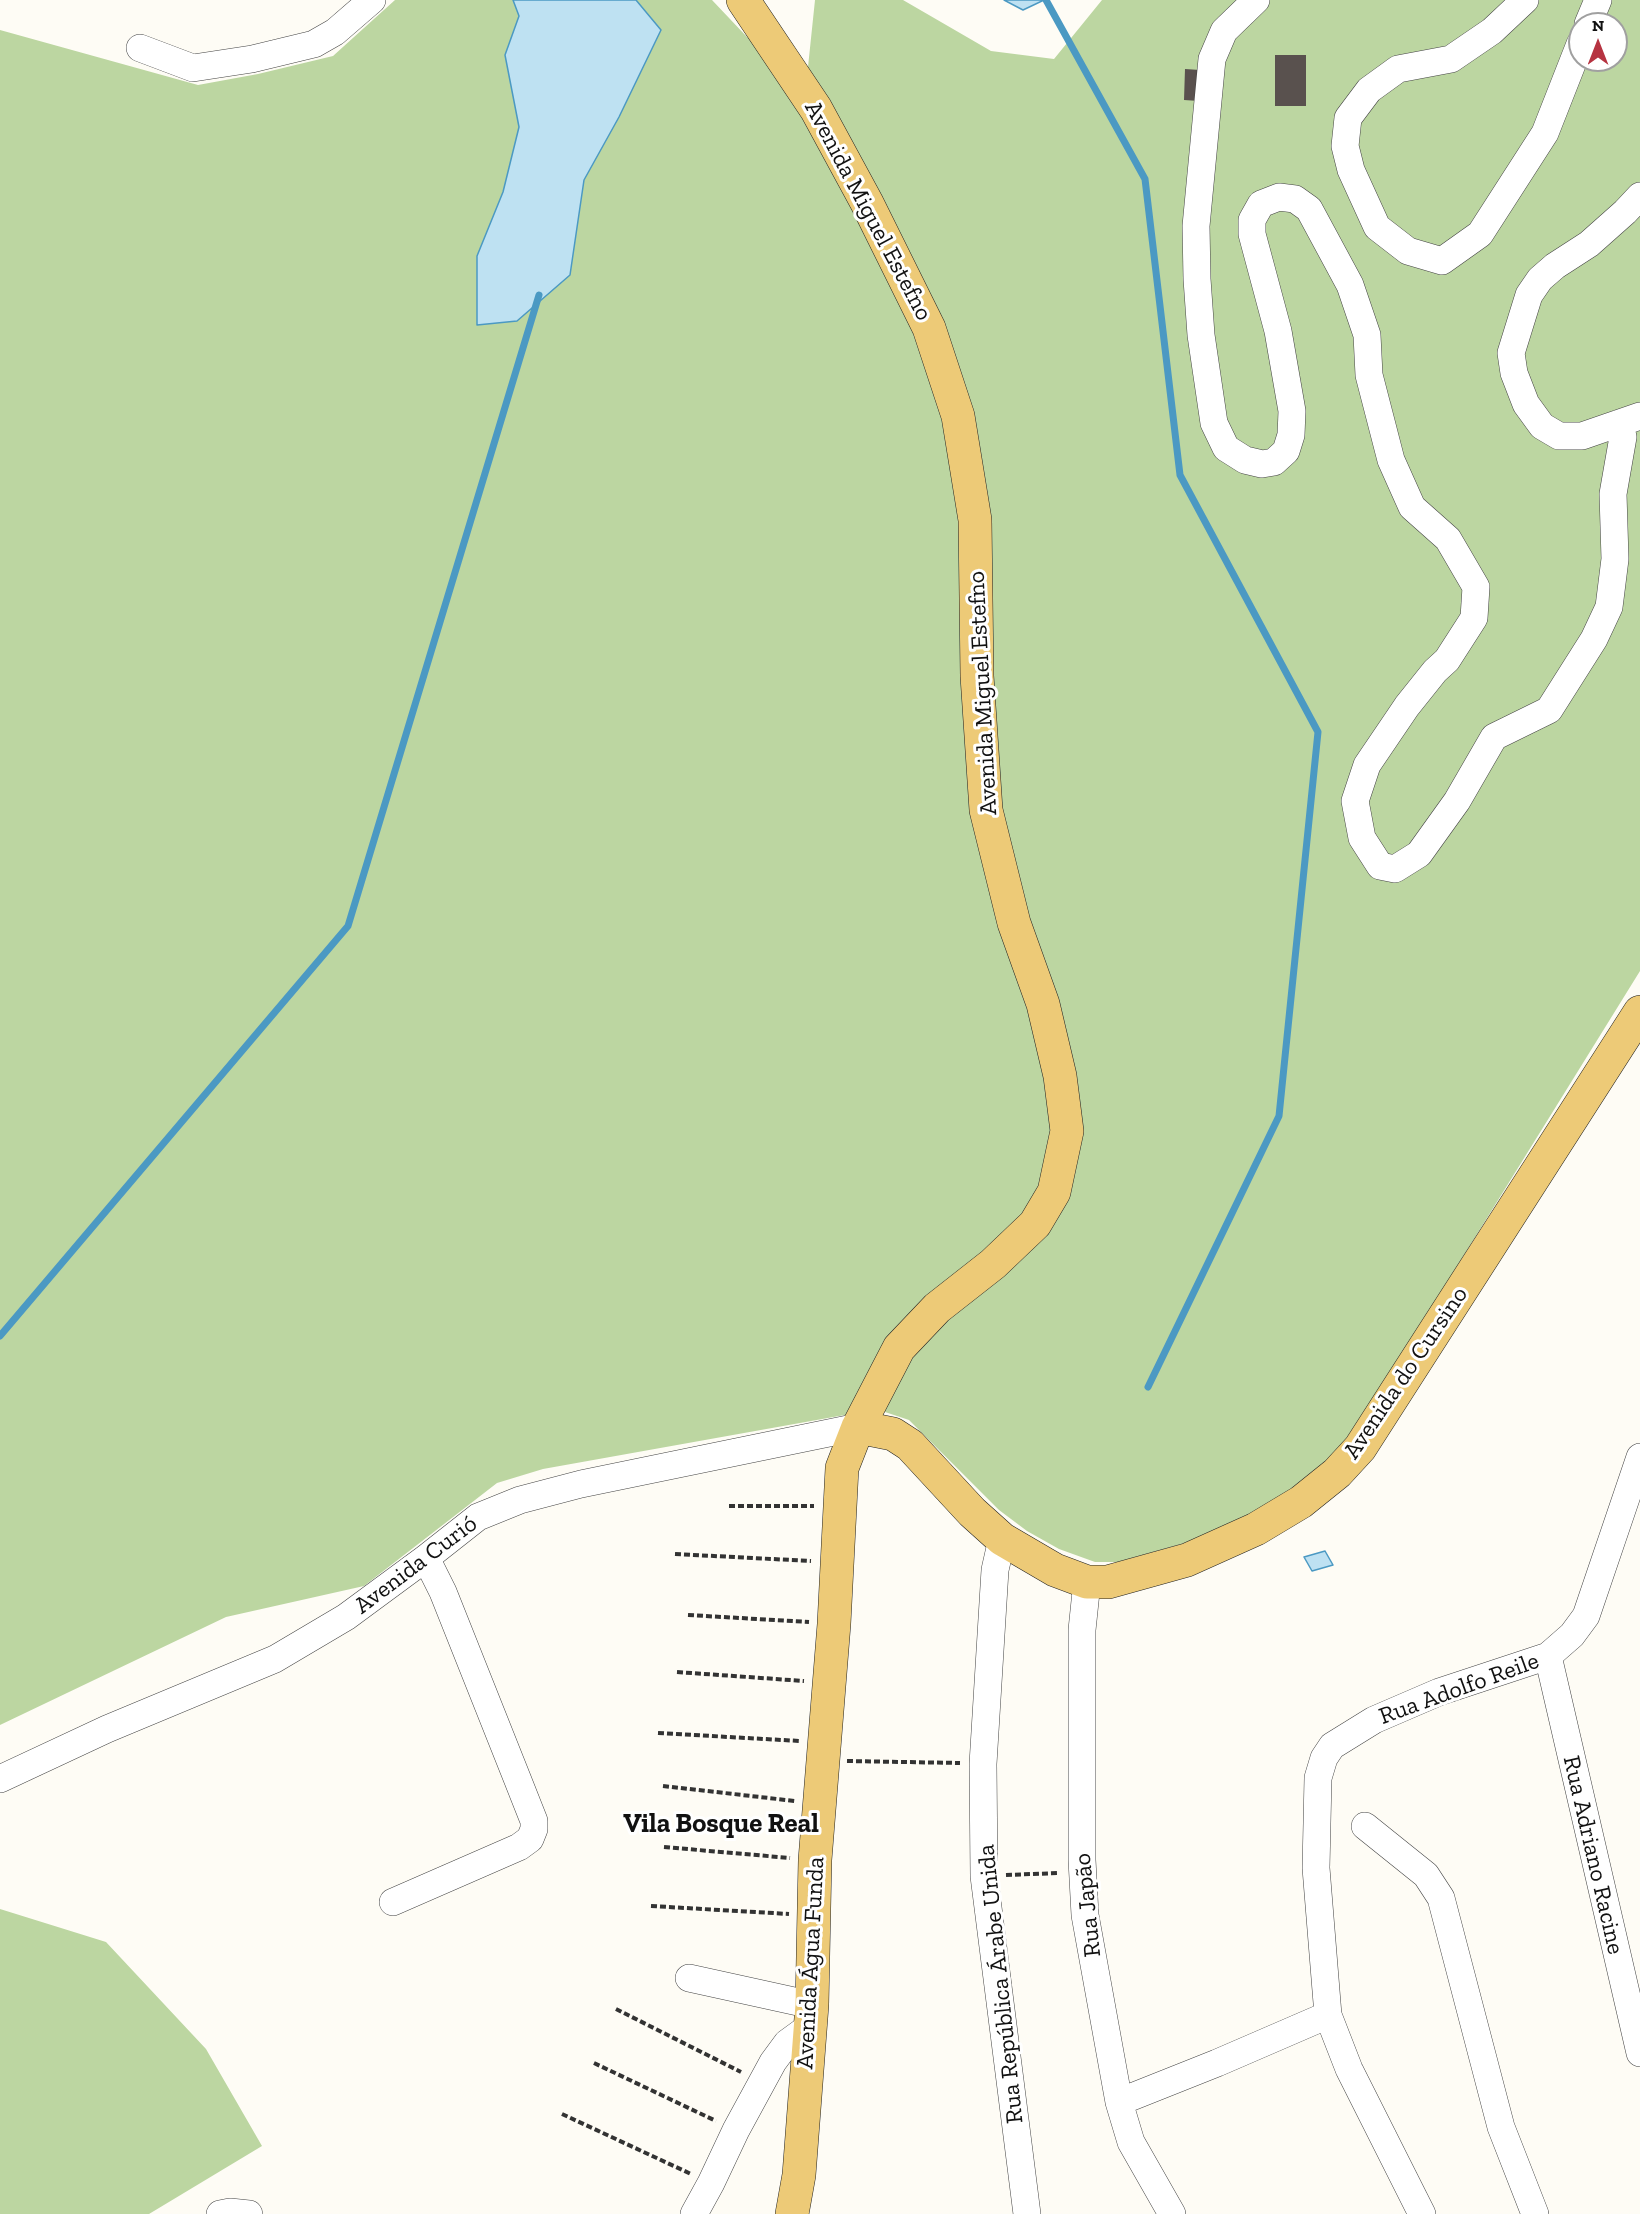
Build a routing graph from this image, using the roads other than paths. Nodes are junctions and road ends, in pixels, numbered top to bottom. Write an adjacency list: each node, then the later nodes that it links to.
1 (372, 0): 5 (street)
2 (743, 0): 10 (main road, Avenida Miguel Estefno)
3 (1256, 0): 8 (street)
4 (1525, 0): 6 (street)
5 (140, 48)
6 (1569, 72)
7 (1640, 196): 8 (street)
8 (1630, 420)
9 (1640, 1012): 14 (main road, Avenida do Cursino)
10 (858, 1428): 12 (main road, Avenida do Cursino); 13 (street, Avenida Curió); 21 (main road, Avenida Água Funda)
11 (1640, 1457): 15 (street, Rua Adolfo Reile)
12 (1002, 1539): 14 (main road, Avenida do Cursino); 28 (street, Rua República Árabe Unida)
13 (426, 1558): 16 (street, Avenida Curió); 18 (street)
14 (1087, 1582): 23 (street, Rua Japão)
15 (1548, 1656): 20 (street, Rua Adolfo Reile); 22 (street, Rua Adriano Racine)
16 (0, 1779)
17 (1365, 1826): 31 (street)
18 (393, 1902)
19 (689, 1978): 21 (street)
20 (1328, 2015): 23 (street); 30 (street)
21 (810, 2016): 26 (street); 27 (main road, Avenida Água Funda)
22 (1640, 2053)
23 (1119, 2102): 29 (street, Rua Japão)
24 (220, 2214): 25 (street)
25 (249, 2214)
26 (694, 2214)
27 (792, 2214)
28 (1027, 2214)
29 (1172, 2214)
30 (1422, 2214)
31 (1535, 2214)

